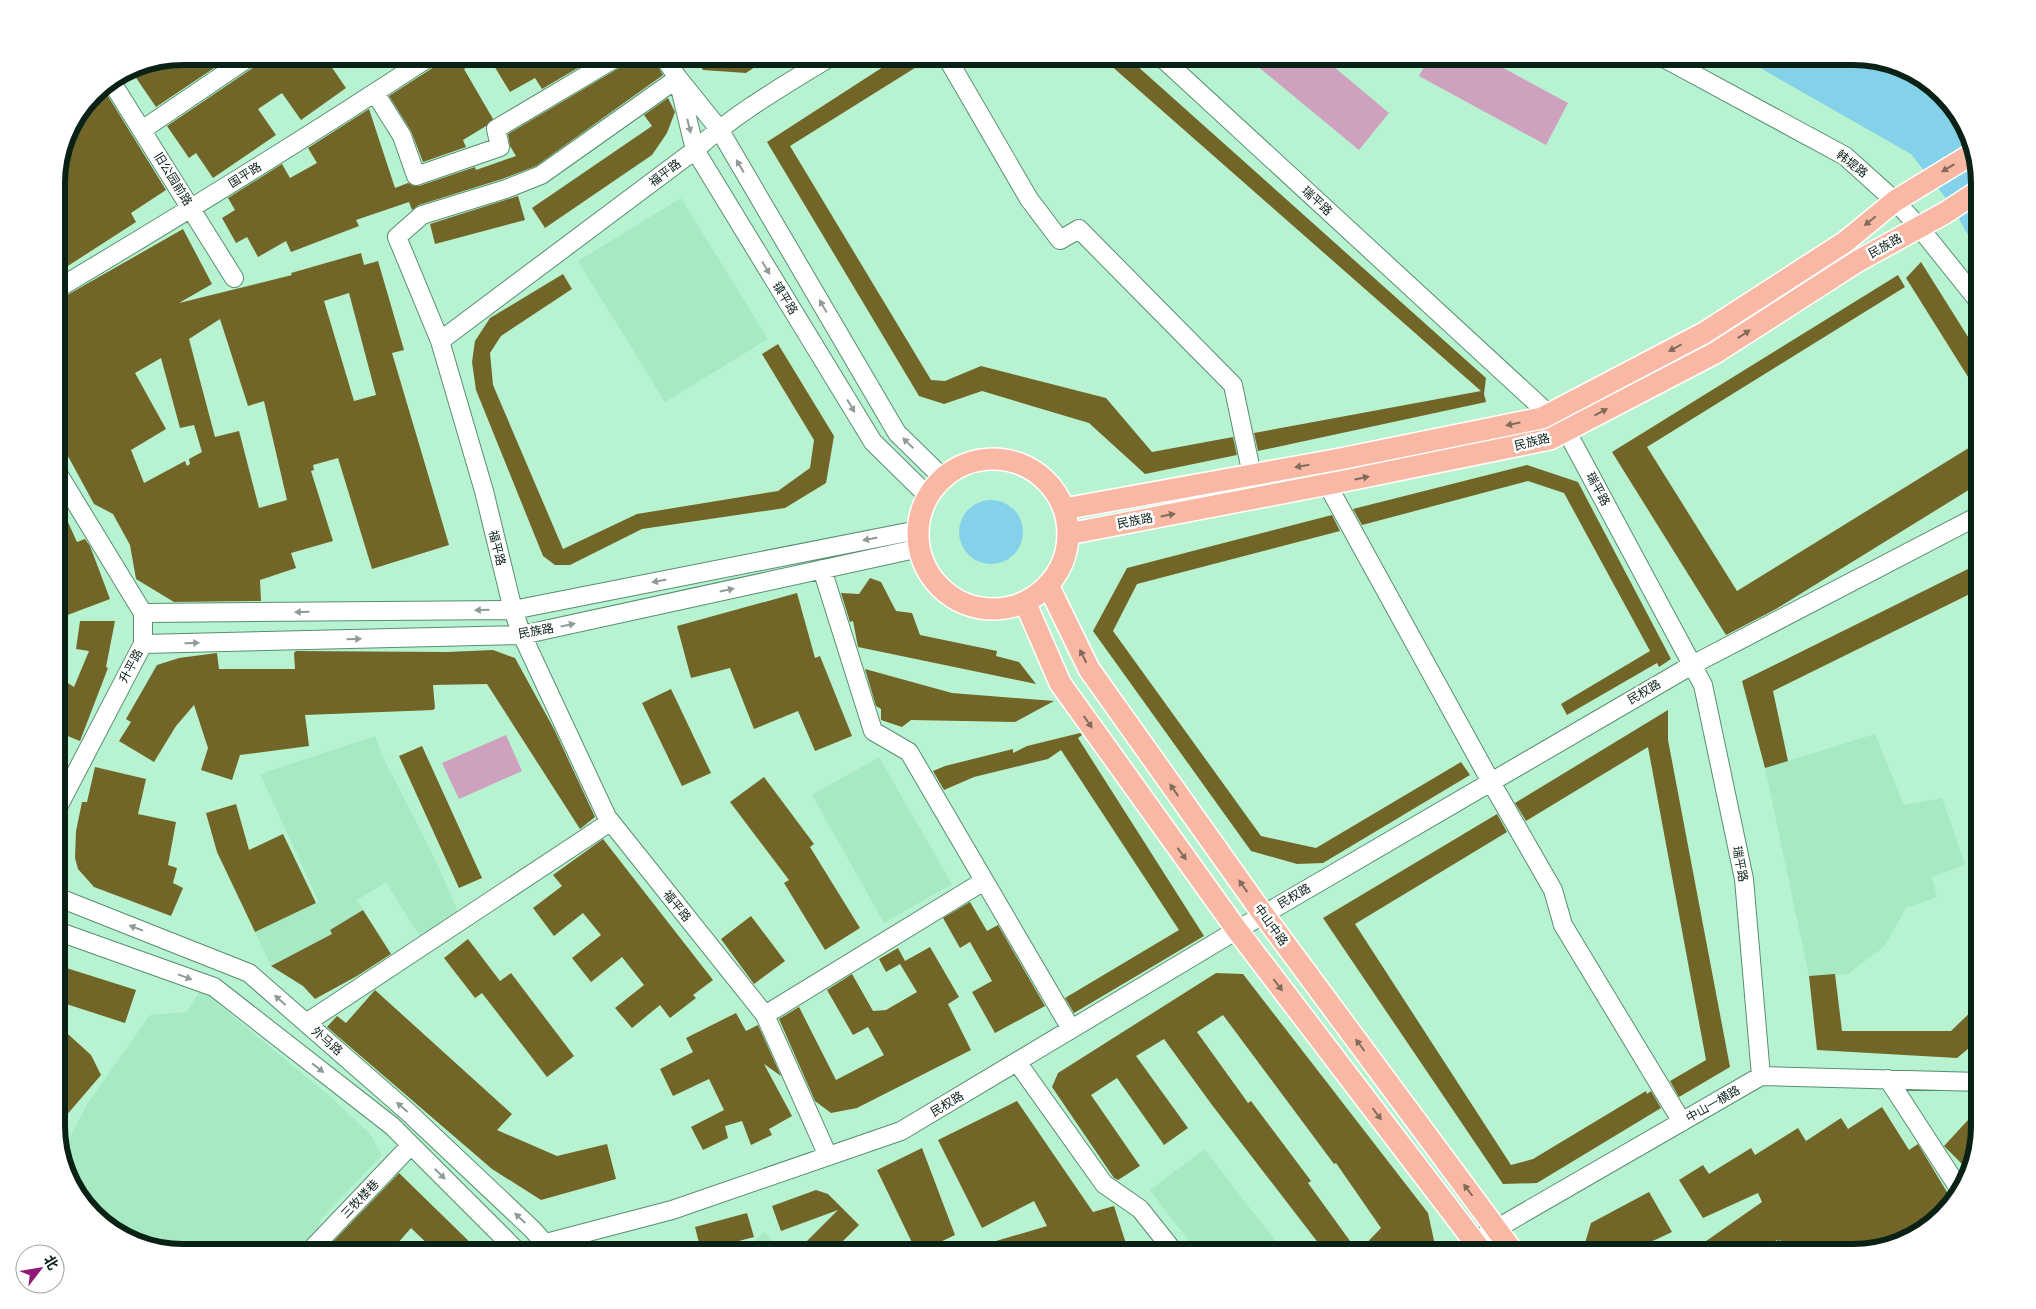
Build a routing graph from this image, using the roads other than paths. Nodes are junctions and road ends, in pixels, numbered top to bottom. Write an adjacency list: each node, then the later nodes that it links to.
1 (238, 65): 13 (street)
2 (417, 65): 11 (street, 国平路)
3 (603, 65): 11 (street)
4 (669, 65): 9 (street, 镇平路)
5 (817, 65): 12 (street, 福平路)
6 (951, 65): 26 (street)
7 (1170, 65): 24 (street, 瑞平路)
8 (1677, 65): 17 (street, 韩堤路)
9 (678, 78): 12 (street, 镇平路); 14 (street, 镇平路, one-way to 14); 23 (street)
10 (115, 86): 13 (street, 旧公园前路)
11 (375, 93): 18 (street, 国平路)
12 (719, 129): 14 (street, 福平路); 27 (street, 镇平路, one-way to 12)
13 (142, 130): 18 (street, 旧公园前路)
14 (695, 150): 23 (street, 福平路); 30 (street, 镇平路, one-way to 30)
15 (1968, 157): 17 (main road, 民族路, one-way to 17)
16 (1971, 196): 19 (main road, 民族路)
17 (1895, 201): 19 (street, 韩堤路); 24 (main road, 民族路, one-way to 24)
18 (192, 209): 20 (street, 旧公园前路); 21 (street, 国平路)
19 (1919, 227): 22 (street, 韩堤路); 25 (main road, 民族路, one-way to 19)
20 (234, 278)
21 (65, 284)
22 (1971, 292)
23 (440, 341): 38 (street, 福平路)
24 (1548, 415): 25 (street, 瑞平路); 26 (main road, 民族路, one-way to 26)
25 (1566, 430): 28 (main road, 民族路, one-way to 25); 42 (street, 瑞平路)
26 (1252, 475): 31 (main road, 民族路)
27 (943, 478): 30 (main road); 31 (main road)
28 (1327, 484): 33 (main road, 民族路, one-way to 28); 43 (street)
29 (65, 487): 39 (street, 升平路)
30 (928, 496): 34 (main road)
31 (1064, 509): 33 (main road)
32 (1971, 520): 42 (street, 民权路)
33 (1068, 534): 36 (main road)
34 (919, 539): 35 (street, 民族路); 37 (main road); 38 (street, 民族路, one-way to 38)
35 (822, 569): 40 (street, 民族路, one-way to 35); 46 (street)
36 (1048, 585): 37 (main road); 48 (main road, 中山中路, one-way to 36)
37 (1025, 602): 49 (main road, one-way to 49)
38 (513, 610): 39 (street, 民族路, one-way to 39); 40 (street, 福平路)
39 (142, 614): 41 (street, 升平路)
40 (522, 635): 41 (street, 民族路, one-way to 40); 45 (street, 福平路)
41 (143, 644): 44 (street, 升平路)
42 (1692, 665): 43 (street, 民权路); 55 (street, 瑞平路)
43 (1490, 782): 48 (street, 民权路); 58 (street)
44 (65, 792)
45 (610, 822): 51 (street, 福平路); 52 (street)
46 (984, 881): 51 (street); 53 (street)
47 (65, 901): 52 (street, 外马路, one-way to 47)
48 (1263, 914): 49 (street, 民权路); 62 (main road, 中山中路, one-way to 48)
49 (1236, 930): 53 (street, 民权路); 68 (main road, one-way to 68)
50 (65, 933): 59 (street, one-way to 59)
51 (765, 1015): 60 (street, 福平路)
52 (306, 1023): 65 (street, 外马路, one-way to 52)
53 (1071, 1029): 54 (street, 民权路)
54 (1017, 1062): 60 (street, 民权路); 67 (street)
55 (1761, 1076): 56 (street); 58 (street, 中山一横路)
56 (1888, 1079): 57 (street); 61 (street)
57 (1971, 1082)
58 (1682, 1122): 62 (street, 中山一横路)
59 (411, 1145): 63 (street, 三牧楼巷); 64 (street, one-way to 64)
60 (828, 1156): 66 (street, 民权路)
61 (1956, 1184)
62 (1497, 1229): 69 (street, 中山一横路); 70 (main road, 中山中路)
63 (317, 1244)
64 (511, 1244)
65 (539, 1244)
66 (564, 1244)
67 (1168, 1244)
68 (1469, 1244)
69 (1479, 1244)
70 (1508, 1244)

